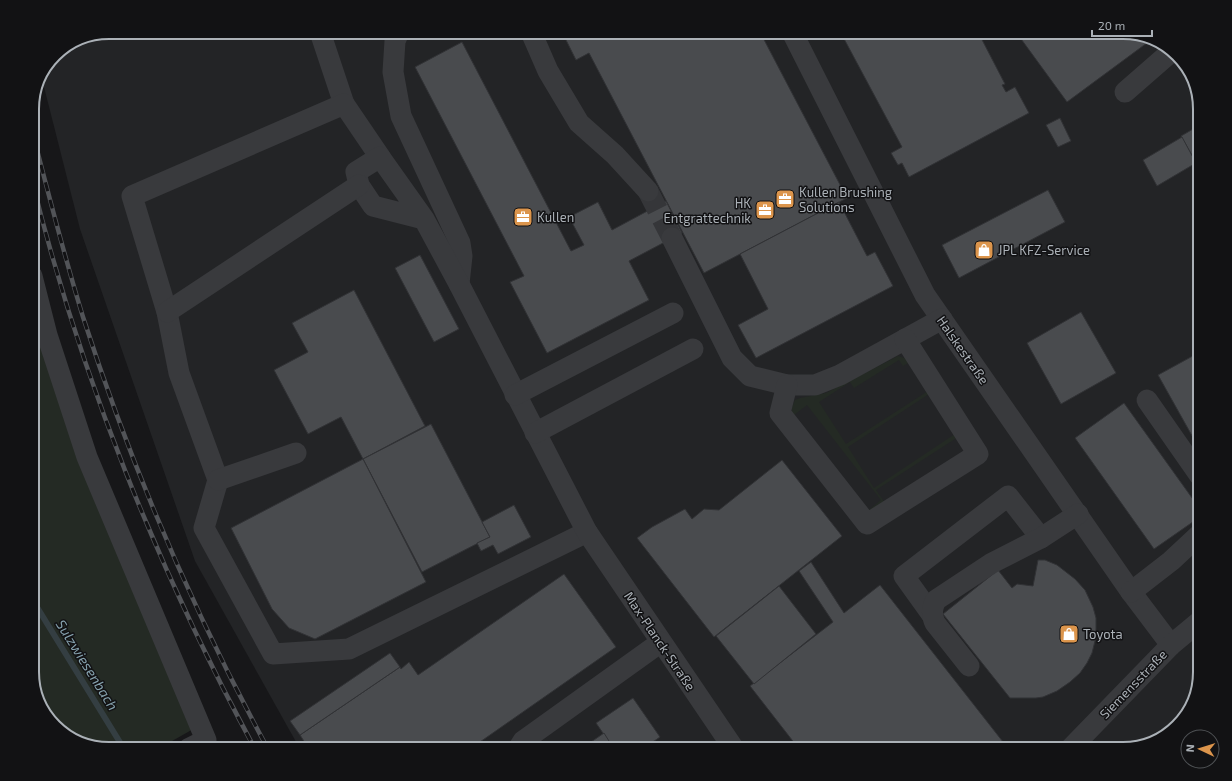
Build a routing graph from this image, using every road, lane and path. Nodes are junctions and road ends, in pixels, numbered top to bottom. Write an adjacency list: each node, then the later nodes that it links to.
1 (322, 39): 7 (street, Max-Planck-Straße)
2 (396, 39): 13 (street)
3 (534, 39): 10 (street)
4 (796, 39): 17 (street, Halskestraße)
5 (1168, 55): 6 (street)
6 (1125, 92)
7 (344, 104): 8 (street, Max-Planck-Straße); 15 (street)
8 (380, 157): 9 (street); 11 (street, Max-Planck-Straße)
9 (359, 184): 11 (street); 15 (street)
10 (648, 191)
11 (424, 219): 13 (street, Max-Planck-Straße)
12 (672, 238): 20 (street)
13 (459, 284): 21 (street, Max-Planck-Straße)
14 (39, 302): 37 (street)
15 (167, 312): 26 (street)
16 (673, 312): 21 (street)
17 (942, 319): 18 (street); 27 (street, Halskestraße)
18 (905, 339): 20 (street); 20 (street)
19 (693, 349): 23 (street)
20 (787, 385)
21 (515, 395): 23 (street, Max-Planck-Straße)
22 (1147, 400): 25 (street)
23 (535, 433): 28 (street, Max-Planck-Straße)
24 (296, 453): 26 (street)
25 (1193, 466)
26 (218, 480): 28 (street)
27 (1078, 514): 29 (street); 31 (street, Halskestraße)
28 (587, 532): 34 (street, Max-Planck-Straße)
29 (1041, 538): 32 (street); 32 (street)
30 (1193, 541): 31 (street)
31 (1131, 592): 35 (street, Halskestraße)
32 (932, 615): 36 (street)
33 (1193, 628): 35 (street, Siemensstraße)
34 (661, 642): 38 (street); 39 (street, Max-Planck-Straße)
35 (1171, 645): 40 (street, Siemensstraße)
36 (969, 666)
37 (199, 742)
38 (522, 742)
39 (729, 742)
40 (1077, 742)

